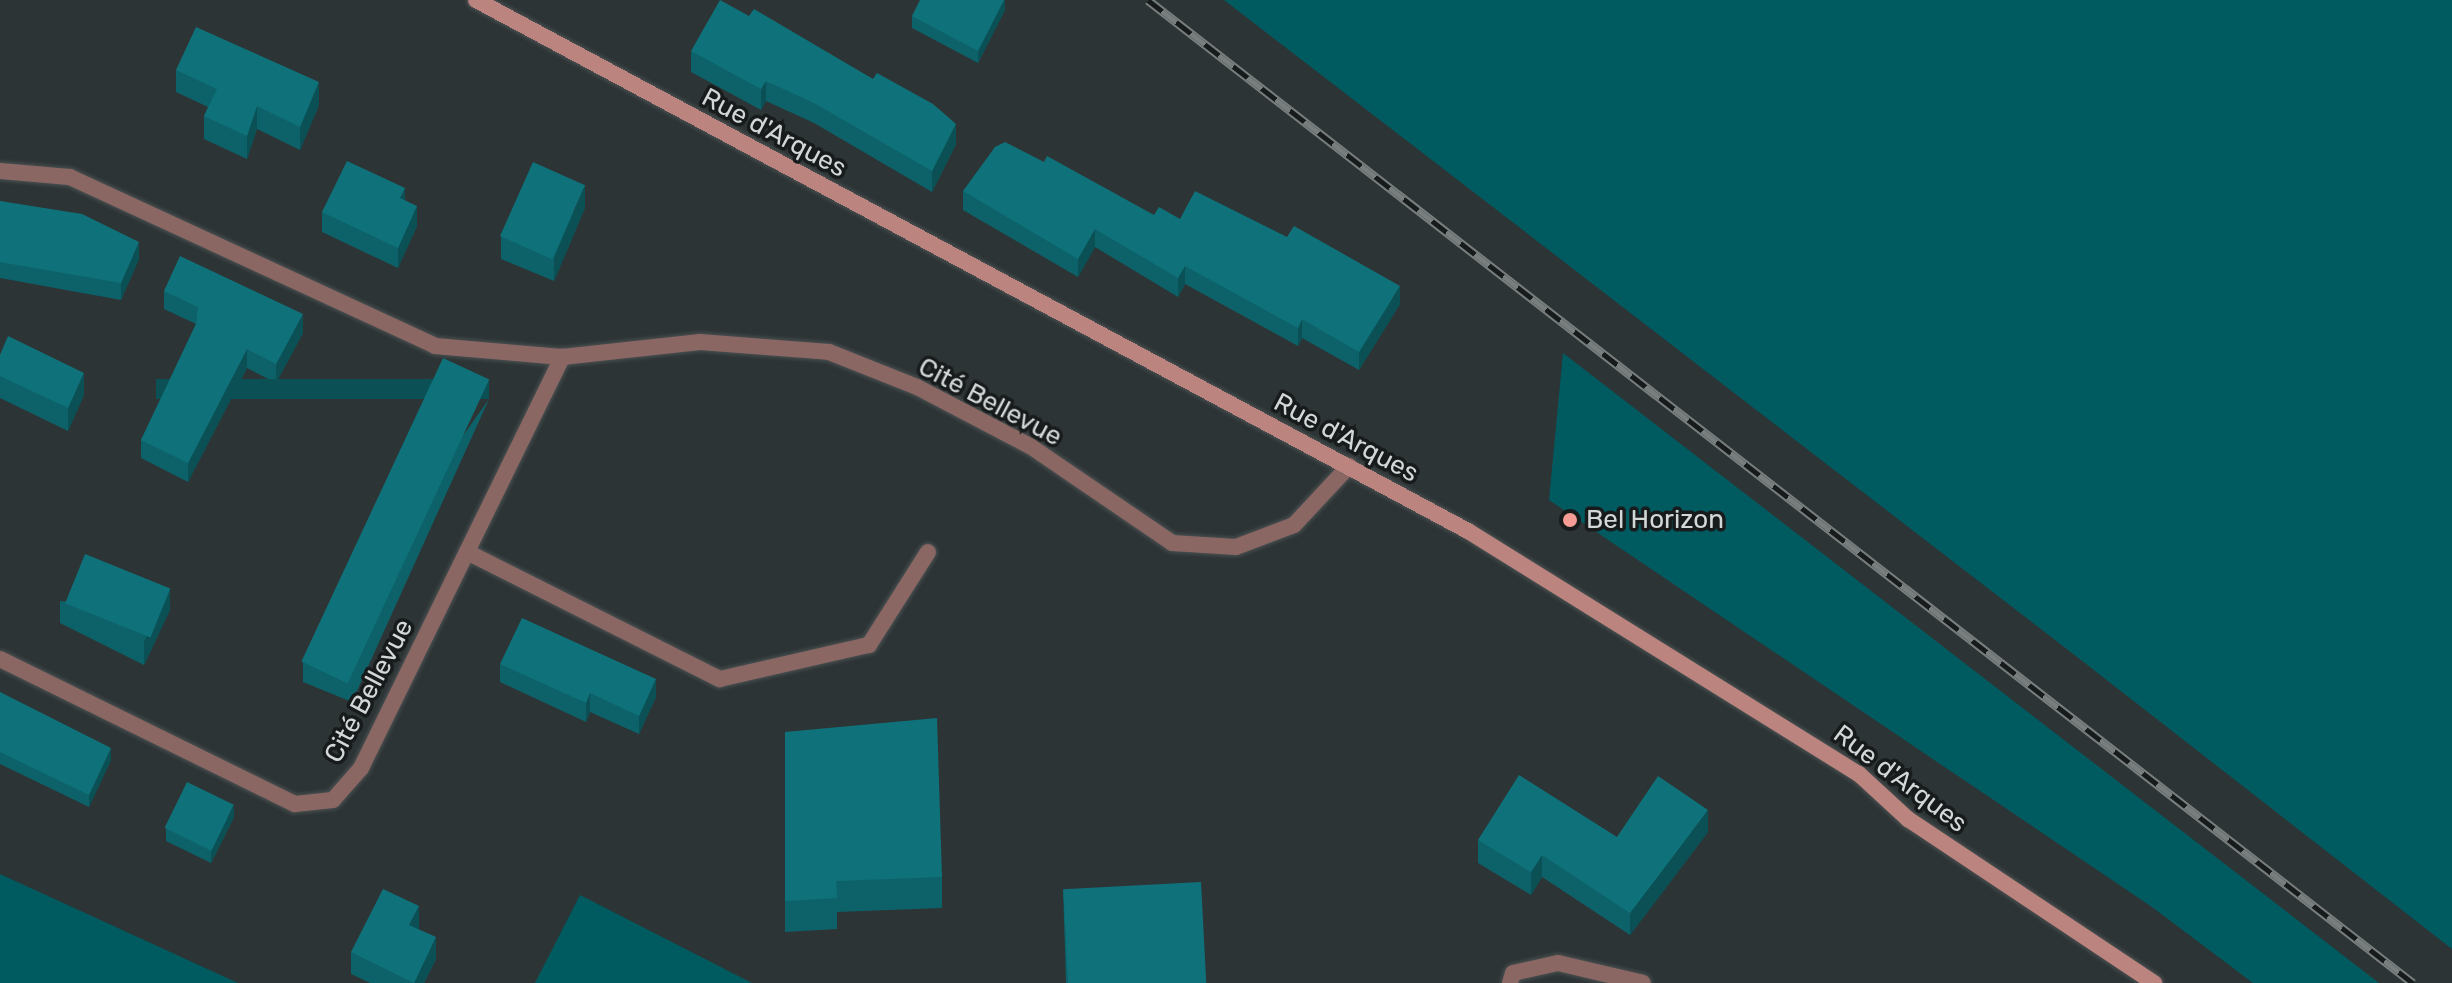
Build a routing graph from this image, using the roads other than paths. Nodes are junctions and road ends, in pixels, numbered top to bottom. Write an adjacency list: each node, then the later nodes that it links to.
1 (476, 0): 4 (main road, Rue d'Arques)
2 (0, 171): 3 (street, Cité Bellevue)
3 (562, 357): 4 (street, Cité Bellevue); 5 (street, Cité Bellevue)
4 (1349, 466): 10 (main road, Rue d'Arques)
5 (467, 552): 6 (street); 7 (street, Cité Bellevue)
6 (928, 552)
7 (0, 659)
8 (1510, 983): 9 (street)
9 (1643, 983)
10 (2154, 983)

